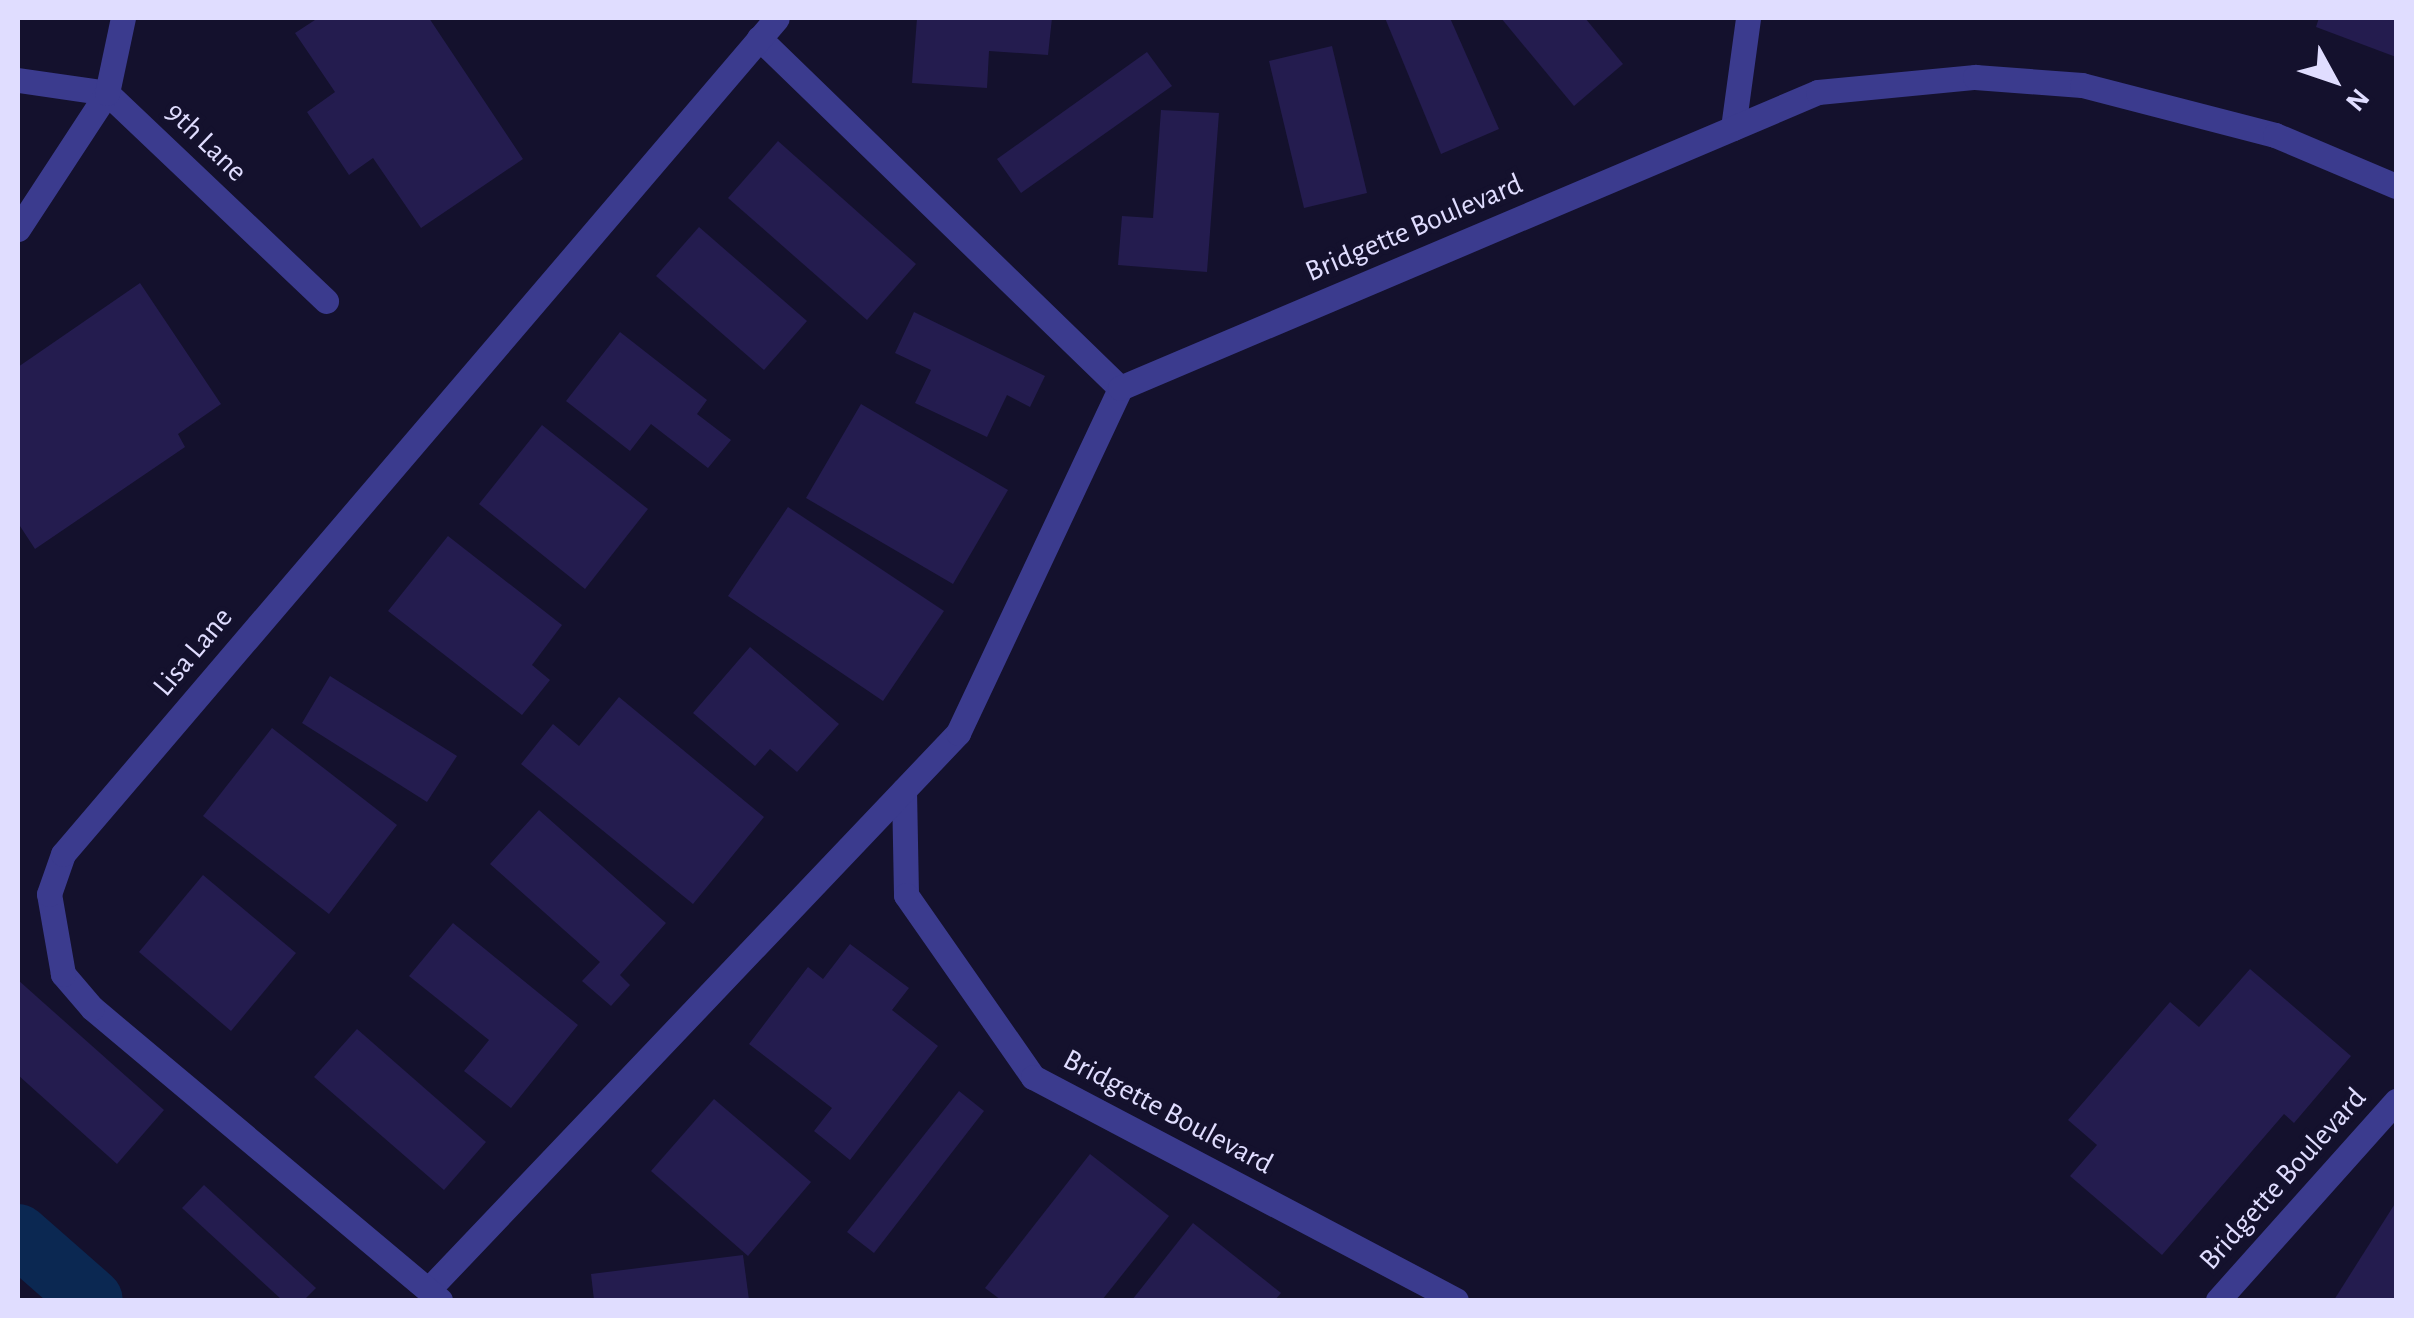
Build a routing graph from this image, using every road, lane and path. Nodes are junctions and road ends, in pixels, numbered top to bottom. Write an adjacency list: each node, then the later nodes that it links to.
1 (123, 18): 6 (street)
2 (777, 18): 4 (street, Lisa Lane)
3 (1748, 18): 7 (street)
4 (760, 38): 11 (street); 14 (street, Lisa Lane)
5 (18, 80): 6 (street)
6 (107, 93): 9 (street); 10 (street, 9th Lane)
7 (1733, 128): 8 (street, Bridgette Boulevard); 11 (street, Bridgette Boulevard)
8 (2396, 186)
9 (18, 229)
10 (326, 301)
11 (1120, 388): 12 (street)
12 (904, 790): 14 (street); 15 (street, Bridgette Boulevard)
13 (2396, 1100): 16 (street, Bridgette Boulevard)
14 (434, 1296)
15 (1456, 1300)
16 (2218, 1300)

